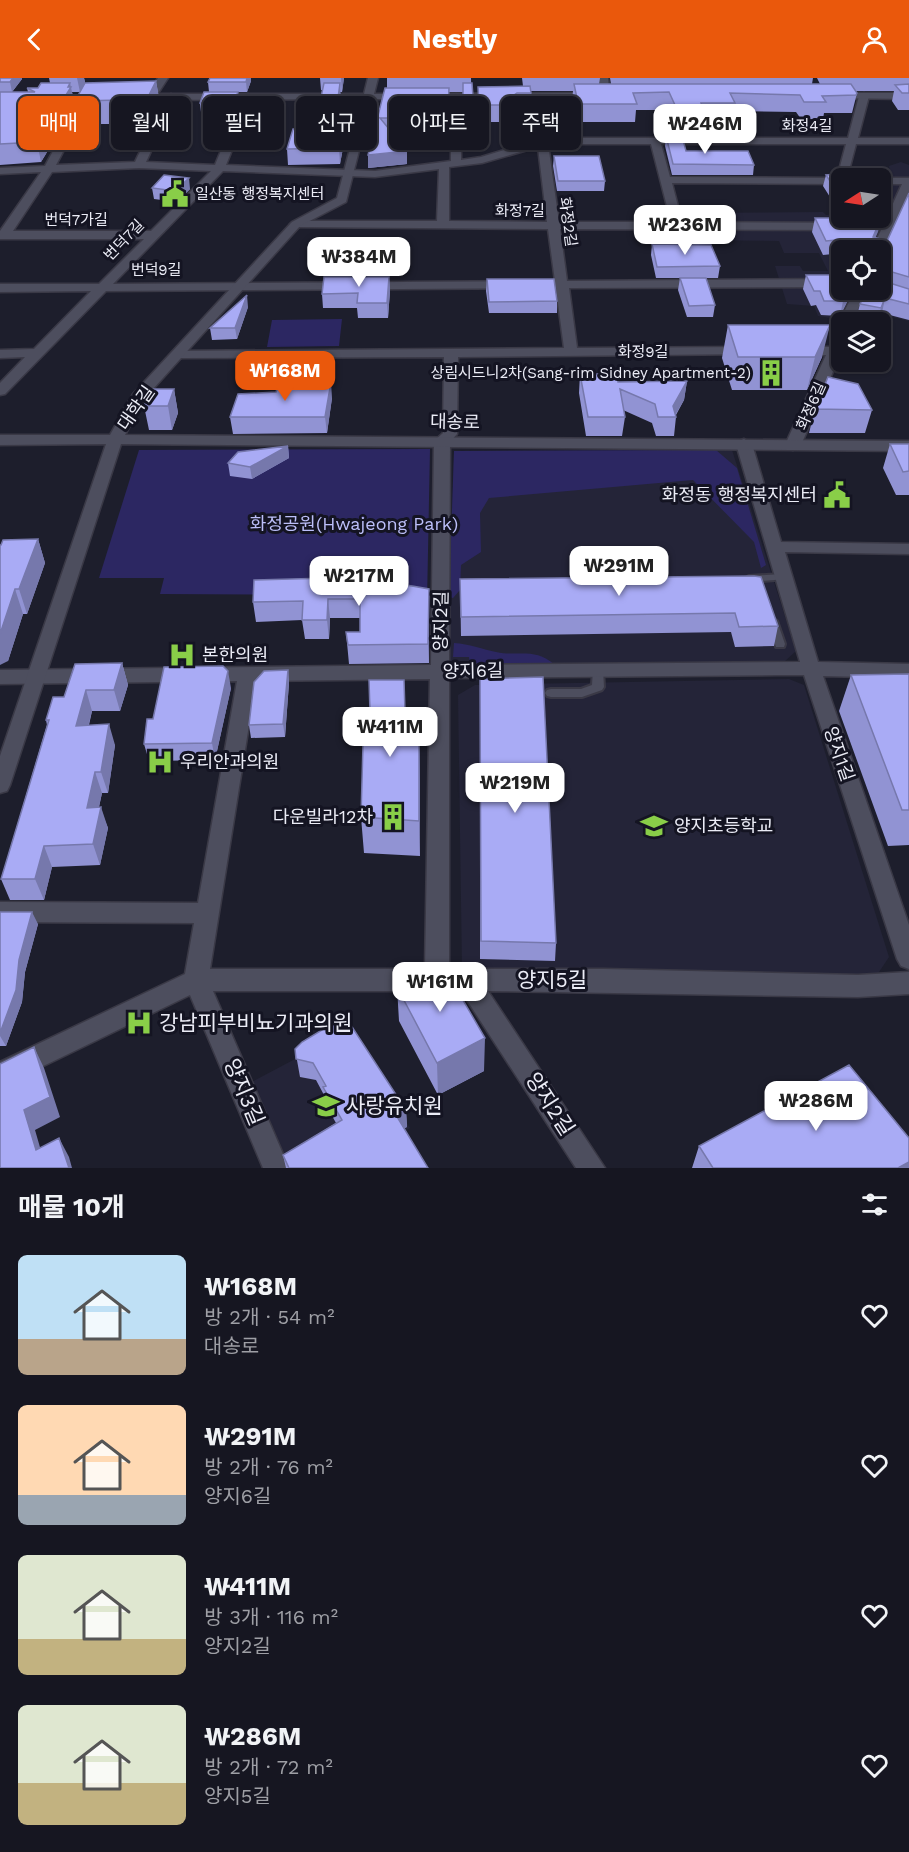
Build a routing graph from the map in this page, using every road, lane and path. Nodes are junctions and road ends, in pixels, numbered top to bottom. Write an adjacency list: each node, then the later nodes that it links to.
1 (163, 78): 4 (street)
2 (372, 78): 5 (street, 대학길)
3 (603, 78): 7 (street)
4 (152, 96)
5 (368, 96)
6 (581, 96): 7 (street)
7 (608, 96): 8 (street)
8 (619, 96)
9 (820, 96): 10 (street)
10 (864, 96): 11 (street); 13 (street)
11 (909, 96)
12 (655, 141): 13 (street, 화정4길); 15 (street, 화정4길); 30 (street)
13 (853, 141): 14 (street, 화정4길); 26 (street)
14 (909, 141)
15 (581, 142)
16 (58, 150): 25 (street)
17 (146, 150): 23 (street)
18 (227, 150): 27 (street, 번덕7길)
19 (355, 150): 29 (street, 대학길)
20 (451, 150): 24 (street)
21 (515, 150): 24 (street, 화정4길)
22 (543, 150): 37 (street, 화정2길)
23 (139, 165): 25 (street, 화정4길); 27 (street, 화정4길)
24 (450, 165): 29 (street, 화정4길); 36 (street)
25 (49, 168): 28 (street, 화정4길); 40 (street)
26 (845, 168)
27 (219, 169): 29 (street, 화정4길); 41 (street, 번덕7길)
28 (0, 171)
29 (349, 173): 35 (street, 대학길)
30 (666, 180): 31 (street); 39 (street)
31 (831, 180)
32 (891, 181): 33 (street)
33 (909, 181): 34 (street)
34 (891, 220)
35 (296, 224): 36 (street, 화정7길); 44 (street, 대학길)
36 (443, 225): 37 (street, 화정7길)
37 (554, 226): 39 (street, 화정7길); 43 (street, 화정2길)
38 (831, 227): 39 (street, 화정7길)
39 (678, 228)
40 (2, 235): 41 (street, 번덕7가길)
41 (151, 235): 45 (street, 번덕7길)
42 (831, 283): 43 (street, 번덕9길)
43 (562, 284): 44 (street, 번덕9길); 51 (street, 화정2길)
44 (241, 286): 45 (street, 번덕9길); 54 (street, 대학길)
45 (101, 287): 46 (street, 번덕9길); 52 (street, 번덕7길)
46 (0, 288)
47 (766, 351): 51 (street, 화정9길)
48 (789, 351): 49 (street)
49 (831, 351)
50 (451, 352): 51 (street, 화정9길); 54 (street, 화정9길); 59 (street)
51 (571, 352)
52 (37, 353): 53 (street); 56 (street, 번덕7길)
53 (0, 354)
54 (179, 354): 57 (street, 대학길)
55 (831, 360): 61 (street, 화정6길)
56 (0, 391)
57 (115, 439): 58 (street, 대송로); 59 (street, 대송로); 75 (street, 대학길)
58 (0, 440)
59 (442, 441): 60 (street, 대송로); 72 (street, 양지2길)
60 (744, 444): 61 (street, 대송로); 63 (street, 양지1길)
61 (794, 445): 62 (street, 대송로)
62 (909, 446)
63 (774, 547): 64 (street); 65 (street, 양지1길)
64 (909, 549)
65 (783, 578): 66 (lane); 70 (street, 양지1길)
66 (753, 590)
67 (769, 612): 68 (lane)
68 (780, 644)
69 (598, 669): 70 (street, 양지6길); 72 (street, 양지6길); 76 (lane)
70 (811, 669): 71 (street, 양지6길); 80 (street, 양지1길)
71 (909, 671)
72 (440, 672): 73 (street, 양지6길); 82 (street, 양지2길)
73 (248, 674): 75 (street, 양지6길); 79 (street)
74 (0, 677): 75 (street, 양지6길)
75 (38, 677): 77 (street, 대학길)
76 (551, 693)
77 (0, 785)
78 (0, 912): 79 (street)
79 (207, 913): 81 (street)
80 (909, 959)
81 (196, 980): 82 (street, 양지5길); 85 (street, 양지5길); 86 (street, 양지3길)
82 (437, 981): 83 (street, 양지5길)
83 (468, 981): 84 (street, 양지5길); 87 (street, 양지2길)
84 (909, 983)
85 (0, 1075)
86 (276, 1168)
87 (592, 1168)

